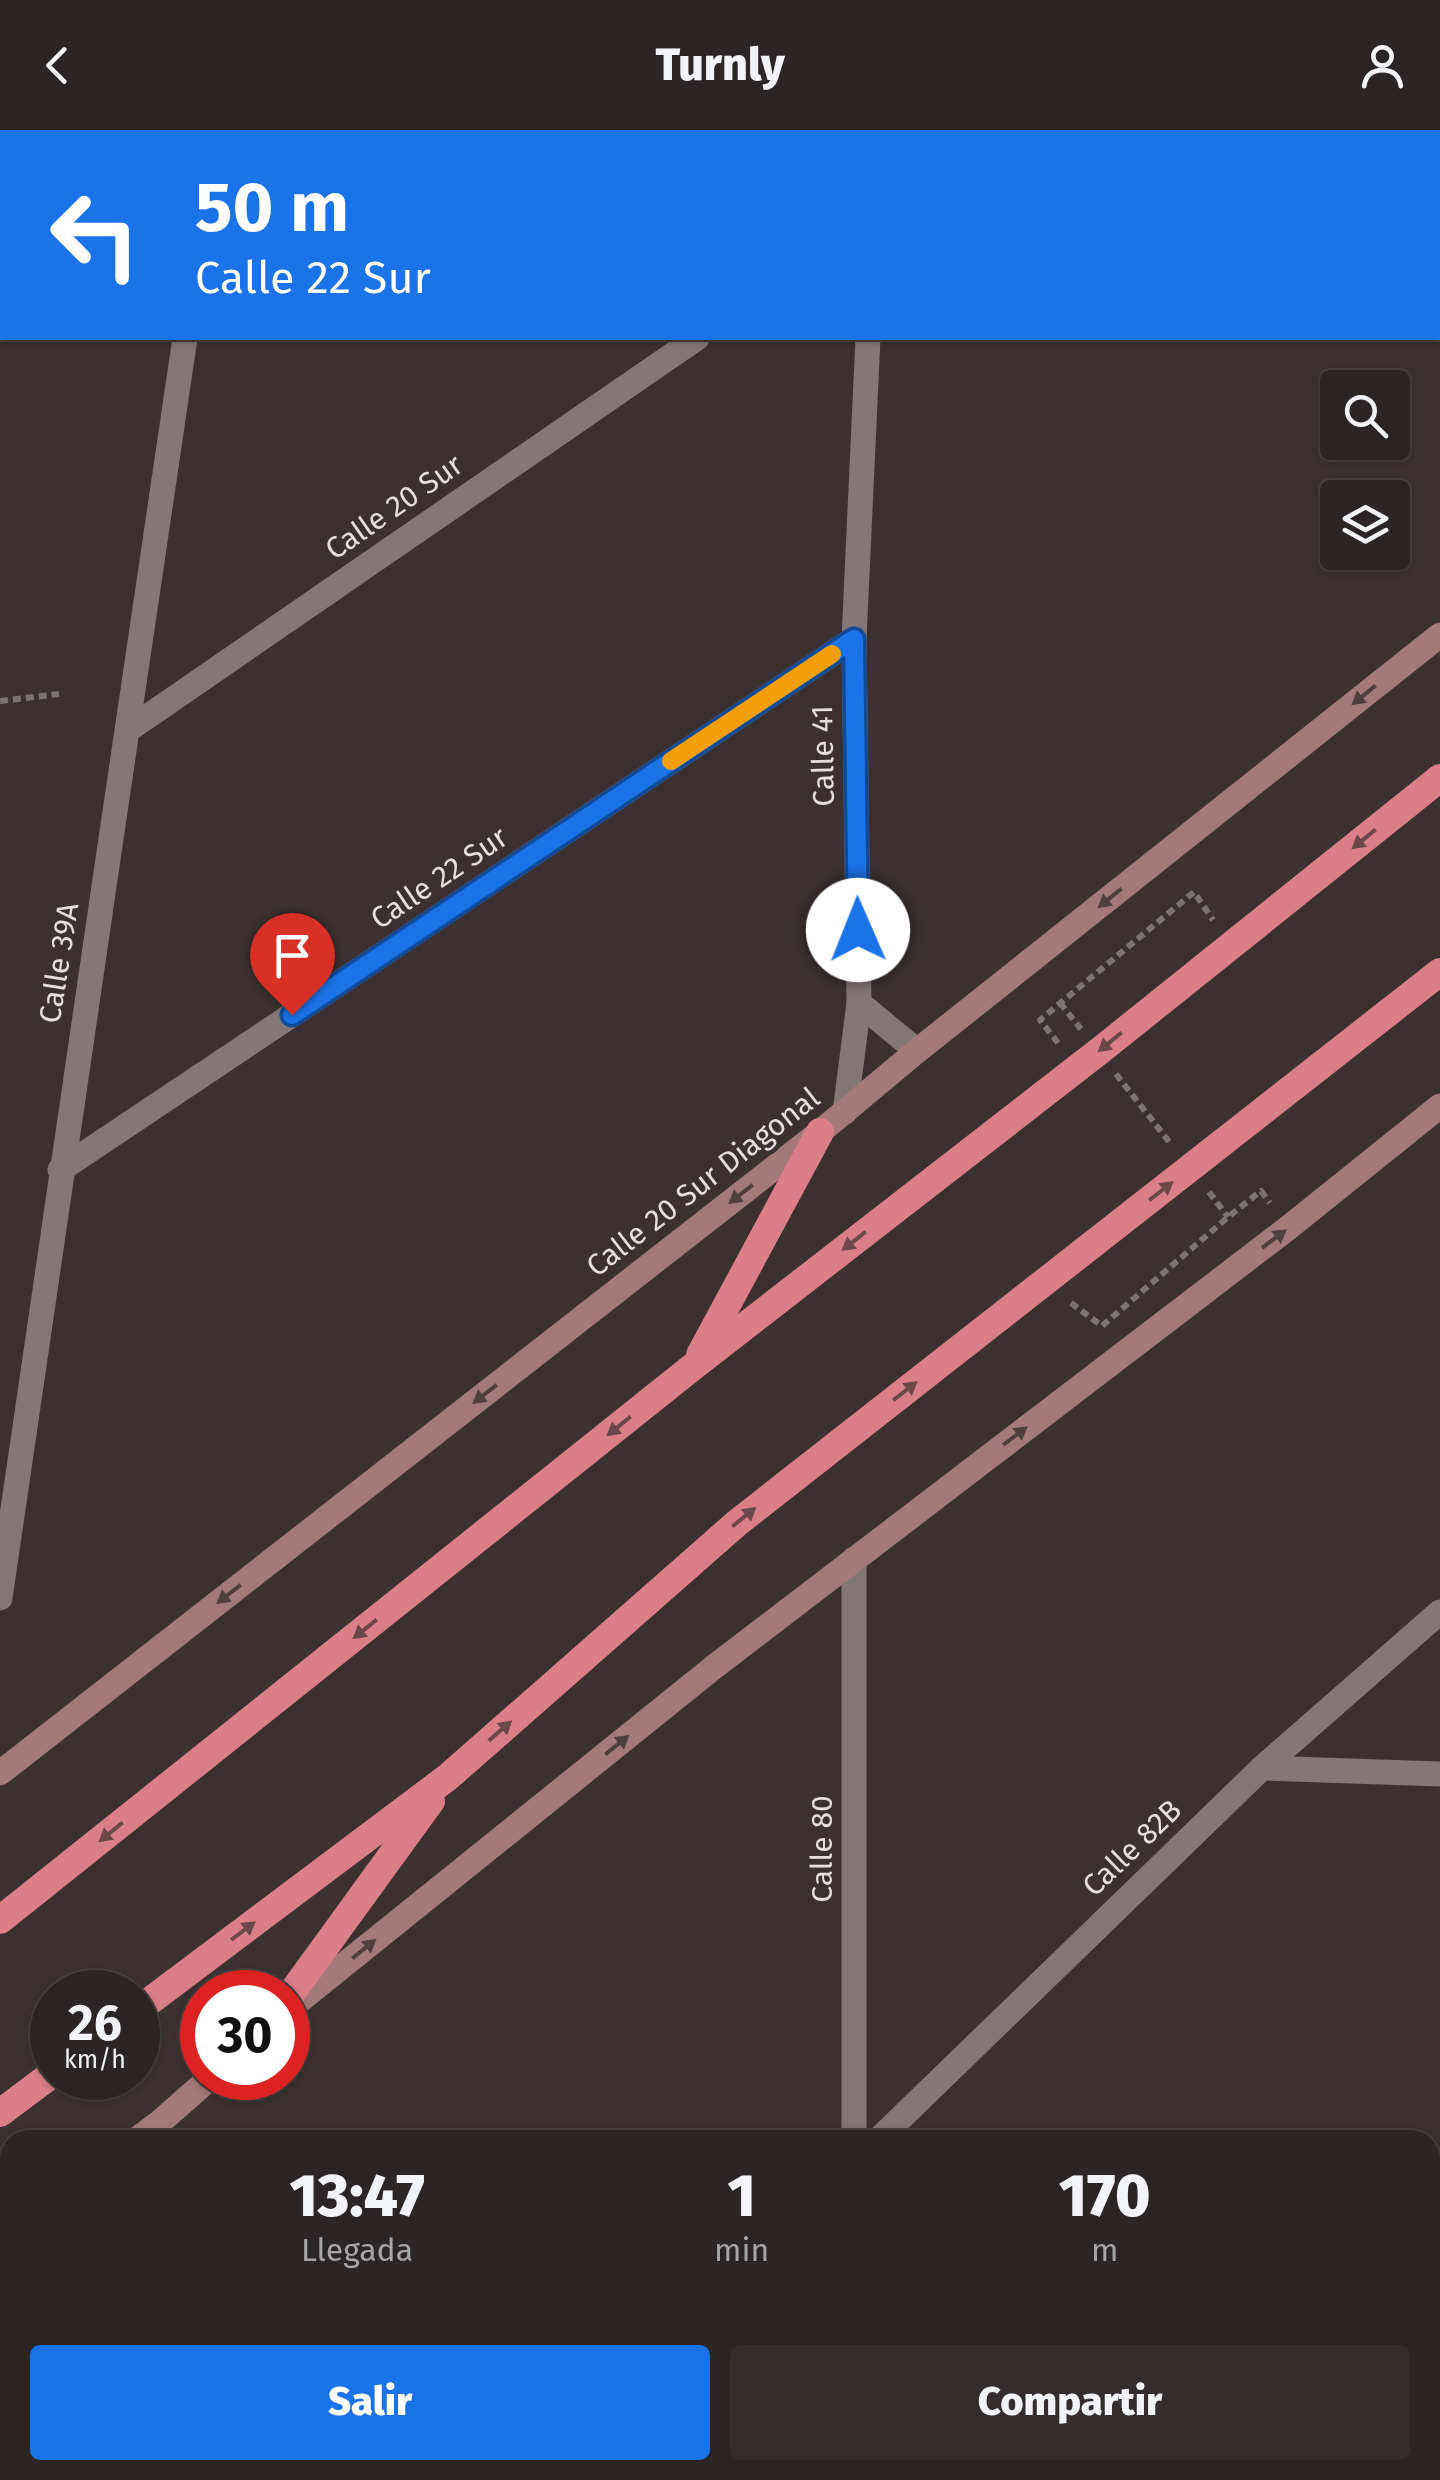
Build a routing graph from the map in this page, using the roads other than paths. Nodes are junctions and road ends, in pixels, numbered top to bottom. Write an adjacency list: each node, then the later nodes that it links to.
1 (185, 340): 6 (street, Calle 39A)
2 (694, 340): 6 (street, Calle 20 Sur)
3 (868, 340): 5 (street, Calle 41)
4 (1440, 635): 10 (main road, Calle 20 Sur Diagonal, one-way to 10)
5 (854, 639): 9 (street, Calle 41); 14 (street, Calle 22 Sur)
6 (128, 730): 14 (street, Calle 39A)
7 (1440, 778): 15 (highway, one-way to 15)
8 (1440, 972): 22 (highway, one-way to 8)
9 (859, 1002): 10 (street); 12 (street, Calle 41)
10 (917, 1051): 12 (main road, Calle 20 Sur Diagonal)
11 (1440, 1106): 16 (main road, one-way to 11)
12 (845, 1112): 13 (main road, Calle 20 Sur Diagonal)
13 (820, 1132): 15 (highway); 20 (main road, Calle 20 Sur Diagonal, one-way to 20)
14 (60, 1170): 17 (street, Calle 39A)
15 (695, 1365): 23 (highway, one-way to 23)
16 (854, 1558): 25 (main road, one-way to 16); 31 (street, Calle 80)
17 (0, 1598)
18 (1440, 1612): 19 (street, Calle 82B)
19 (1262, 1768): 21 (street); 32 (street, Calle 82B)
20 (0, 1774)
21 (1440, 1774)
22 (448, 1777): 24 (highway); 26 (highway, one-way to 22)
23 (0, 1920)
24 (308, 1970)
25 (310, 1992)
26 (160, 1993)
27 (30, 2091): 29 (highway)
28 (190, 2100): 30 (main road)
29 (0, 2114)
30 (163, 2130)
31 (854, 2130)
32 (888, 2130)

